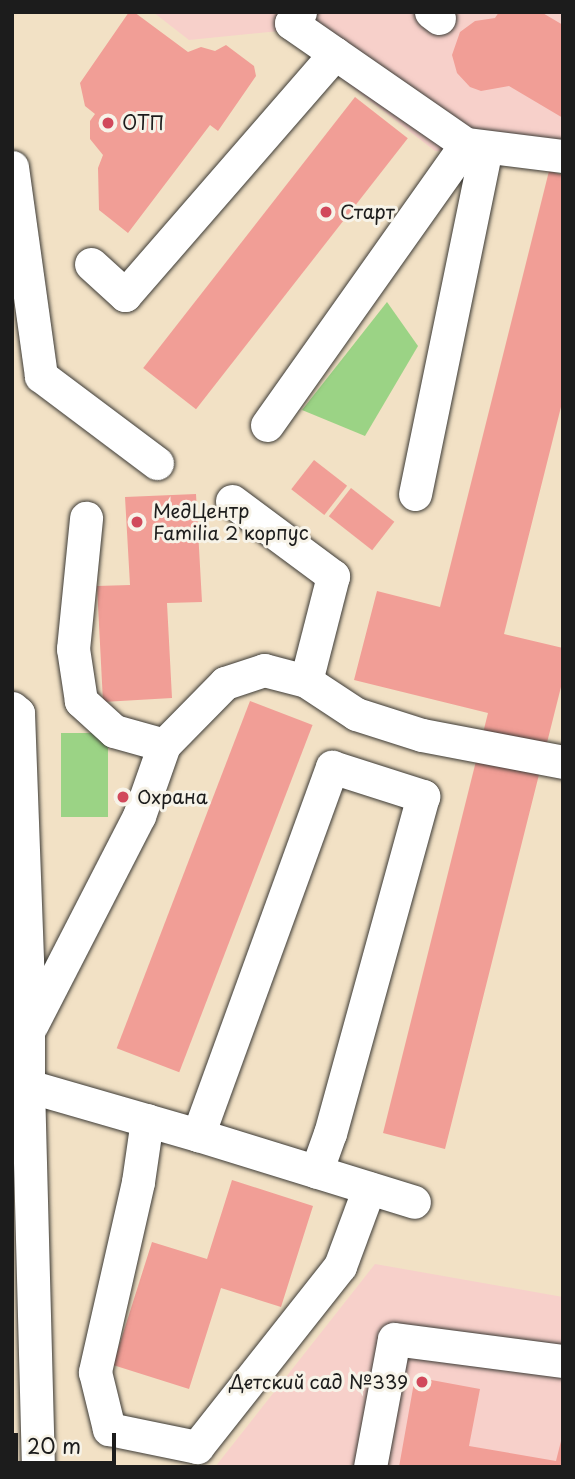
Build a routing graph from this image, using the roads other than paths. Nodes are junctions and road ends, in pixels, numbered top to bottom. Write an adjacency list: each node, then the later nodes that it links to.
1 (300, 12): 2 (lane)
2 (335, 53): 3 (lane); 6 (lane)
3 (476, 146): 4 (lane); 7 (lane); 9 (lane)
4 (563, 156)
5 (12, 167): 8 (lane)
6 (91, 264)
7 (267, 425)
8 (157, 463)
9 (415, 494)
10 (232, 502): 12 (lane)
11 (86, 518): 14 (lane)
12 (306, 681): 14 (lane); 15 (lane)
13 (12, 708): 16 (lane)
14 (164, 746): 16 (lane)
15 (563, 762)
16 (29, 1029): 17 (lane)
17 (20, 1091): 18 (lane); 24 (lane)
18 (147, 1120): 19 (lane); 21 (lane)
19 (198, 1135): 20 (lane); 20 (lane)
20 (316, 1172): 21 (lane)
21 (369, 1188): 22 (lane)
22 (414, 1202)
23 (563, 1361): 25 (lane)
24 (38, 1467)
25 (370, 1467)

